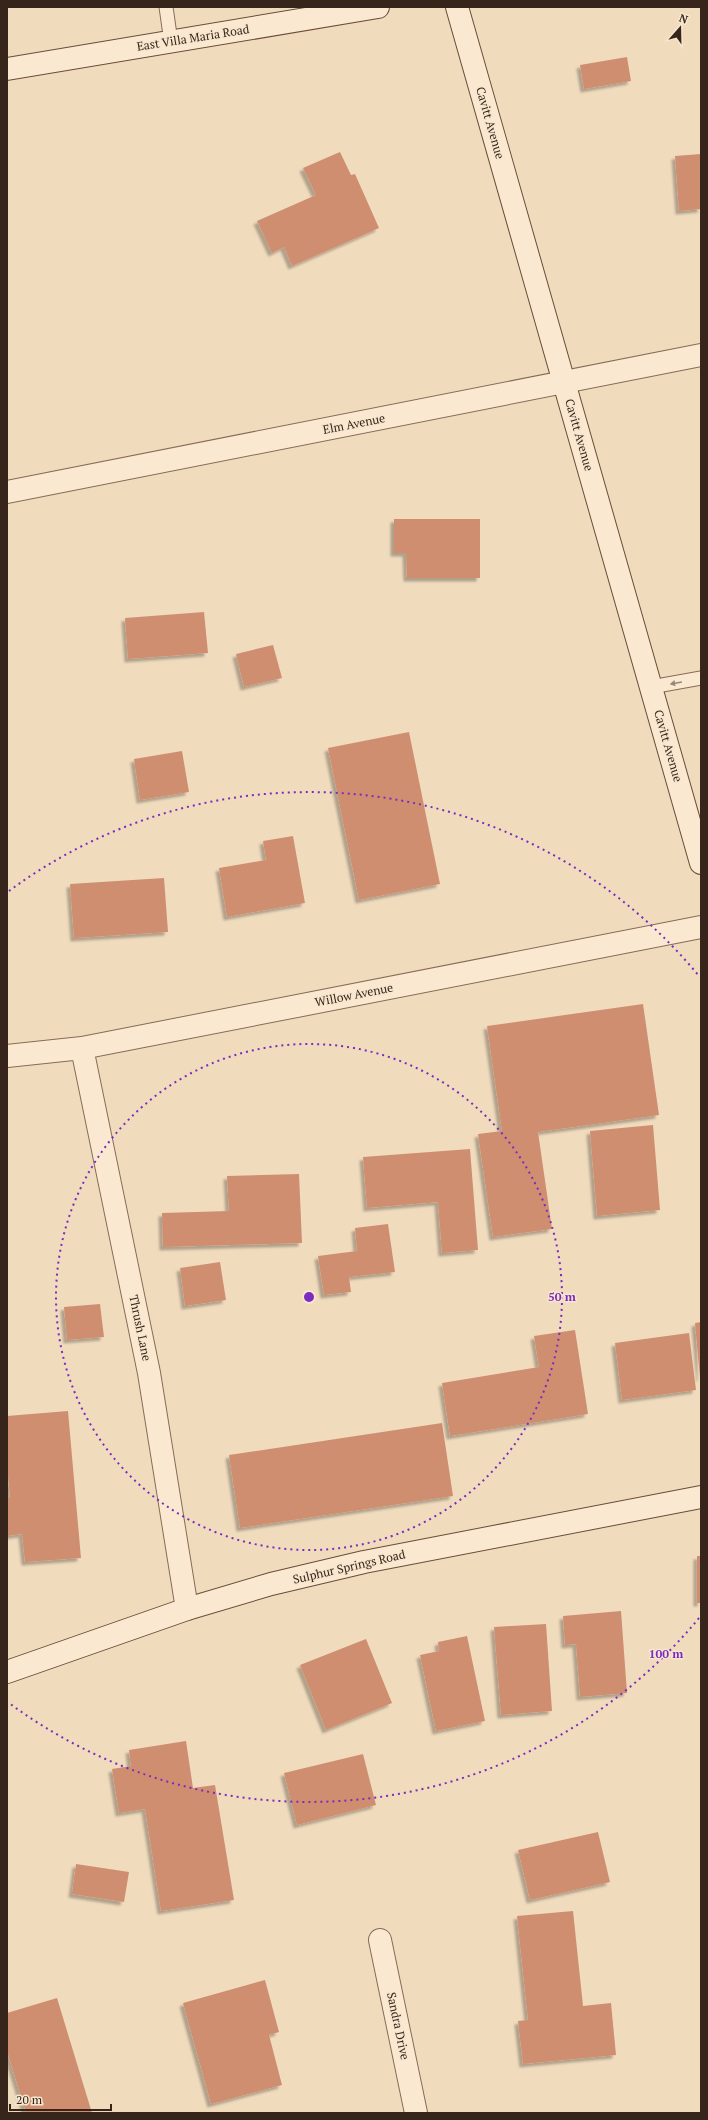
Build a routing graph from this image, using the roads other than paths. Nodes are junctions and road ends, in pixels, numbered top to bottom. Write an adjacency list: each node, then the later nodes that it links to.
1 (166, 7): 4 (lane)
2 (378, 7): 4 (street, East Villa Maria Road)
3 (457, 7): 7 (street, Cavitt Avenue)
4 (171, 42): 5 (street, East Villa Maria Road)
5 (7, 69)
6 (701, 355): 7 (street, Elm Avenue)
7 (564, 382): 8 (street, Elm Avenue); 10 (street, Cavitt Avenue)
8 (7, 492)
9 (701, 678): 10 (lane, one-way to 10)
10 (651, 687): 11 (street, Cavitt Avenue)
11 (701, 863)
12 (701, 927): 13 (street, Willow Avenue)
13 (82, 1048): 14 (street, Willow Avenue); 16 (street, Thrush Lane)
14 (7, 1056)
15 (701, 1497): 16 (street, Sulphur Springs Road)
16 (187, 1609): 17 (street, Sulphur Springs Road)
17 (7, 1672)
18 (380, 1940): 19 (street, Sandra Drive)
19 (416, 2113)

